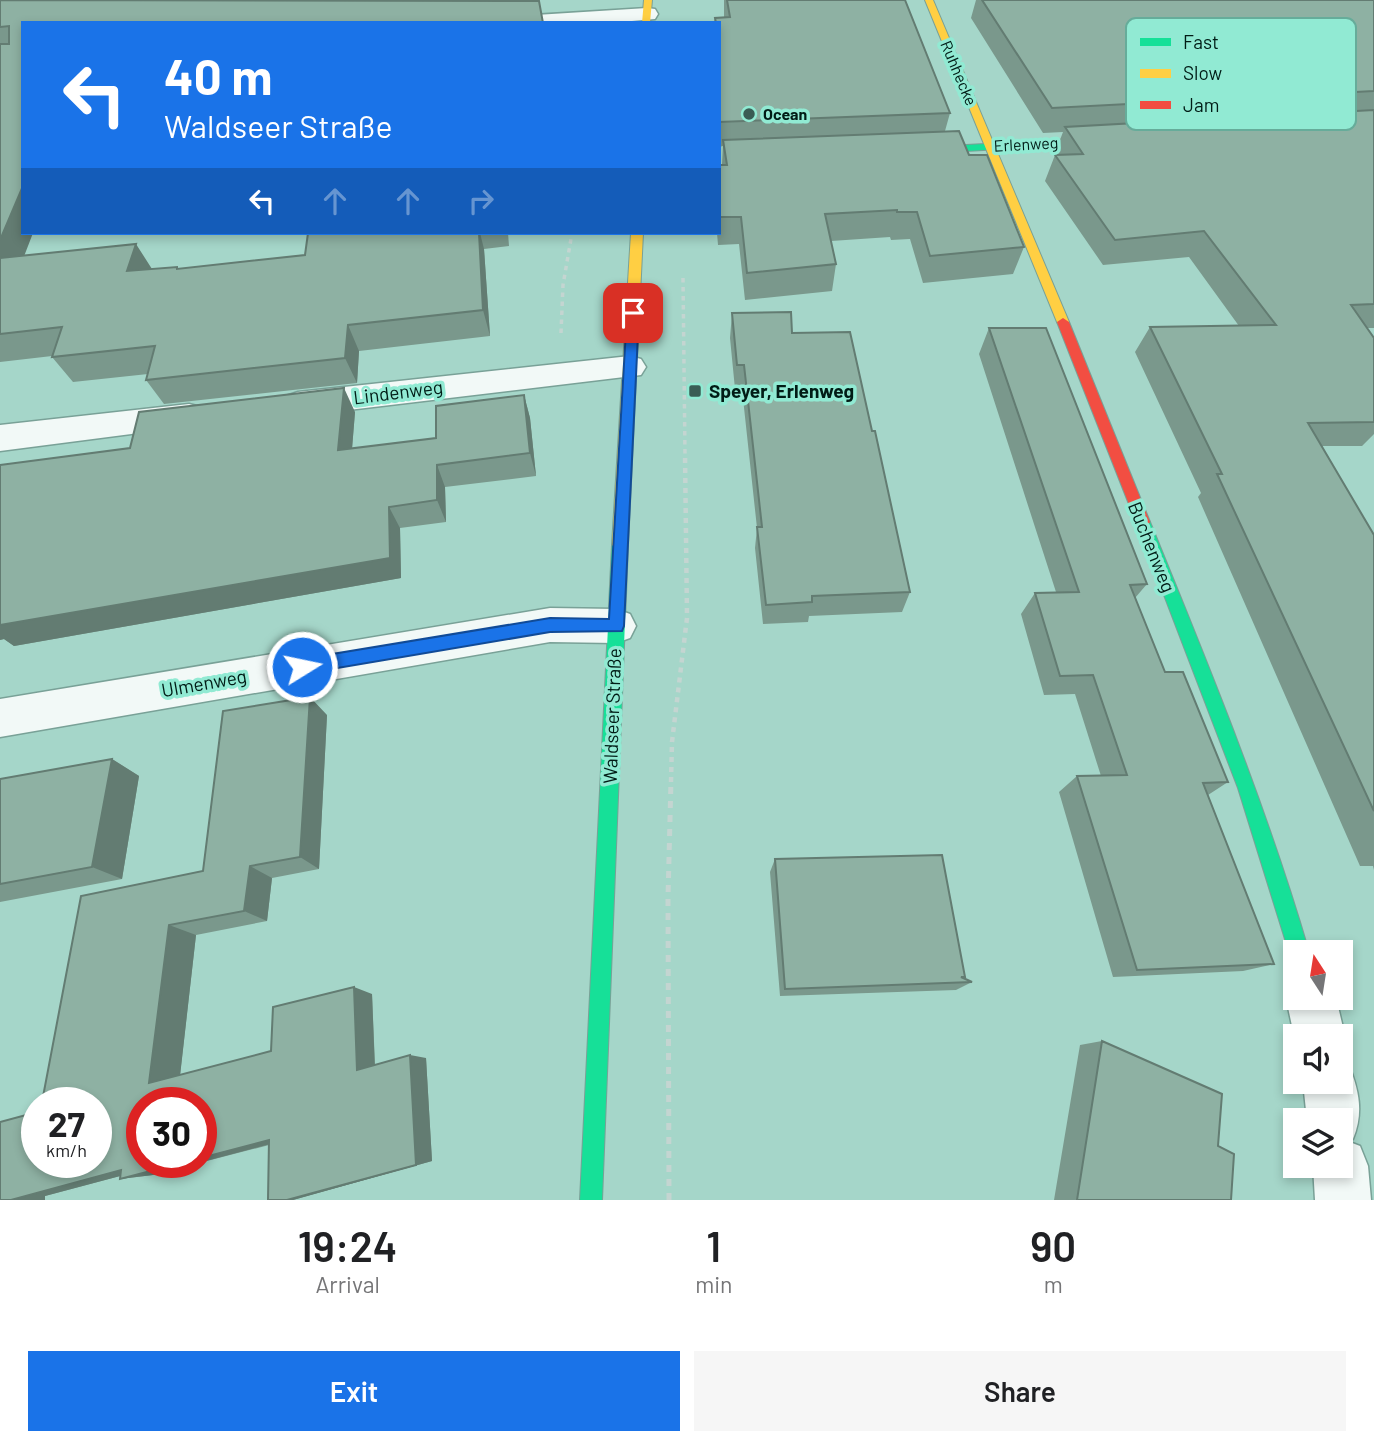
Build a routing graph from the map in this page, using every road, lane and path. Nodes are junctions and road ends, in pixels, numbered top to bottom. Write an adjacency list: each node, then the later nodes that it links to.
1 (929, 0): 5 (street, Ruhhecke)
2 (647, 12): 3 (street)
3 (528, 21)
4 (1126, 139): 5 (street, Erlenweg)
5 (990, 146): 6 (street, Erlenweg); 17 (street, Buchenweg)
6 (952, 148)
7 (572, 235): 11 (path)
8 (637, 235): 10 (street, Waldseer Straße)
9 (683, 274): 20 (path)
10 (630, 367): 11 (street, Lindenweg); 15 (street, Waldseer Straße)
11 (559, 373): 12 (street, Lindenweg)
12 (273, 407)
13 (218, 413): 14 (street)
14 (0, 438)
15 (616, 626): 16 (street, Ulmenweg); 19 (street, Waldseer Straße)
16 (0, 718)
17 (1296, 940)
18 (1341, 1178): 21 (street)
19 (592, 1200)
20 (669, 1200)
21 (1343, 1200)

